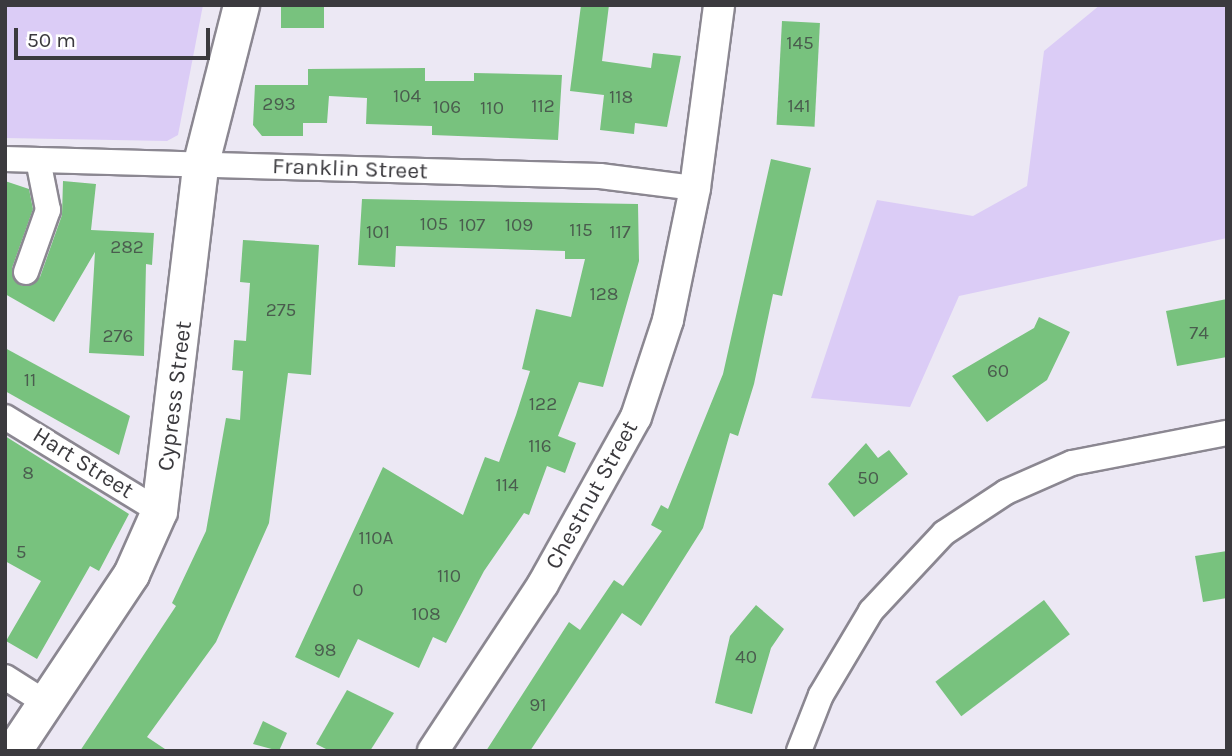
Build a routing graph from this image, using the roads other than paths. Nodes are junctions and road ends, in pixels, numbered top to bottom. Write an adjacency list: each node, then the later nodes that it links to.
1 (241, 5): 5 (main road, Cypress Street)
2 (719, 5): 6 (street, Chestnut Street)
3 (5, 159): 4 (street, Franklin Street)
4 (38, 160): 5 (street, Franklin Street); 7 (street)
5 (200, 166): 6 (street, Franklin Street); 10 (main road, Cypress Street)
6 (695, 188): 14 (street, Chestnut Street)
7 (26, 272)
8 (5, 417): 10 (street, Hart Street)
9 (1227, 433): 15 (street)
10 (159, 511): 12 (main road, Cypress Street)
11 (5, 677): 12 (street)
12 (46, 703): 13 (main road, Cypress Street)
13 (13, 751)
14 (433, 751)
15 (799, 751)

